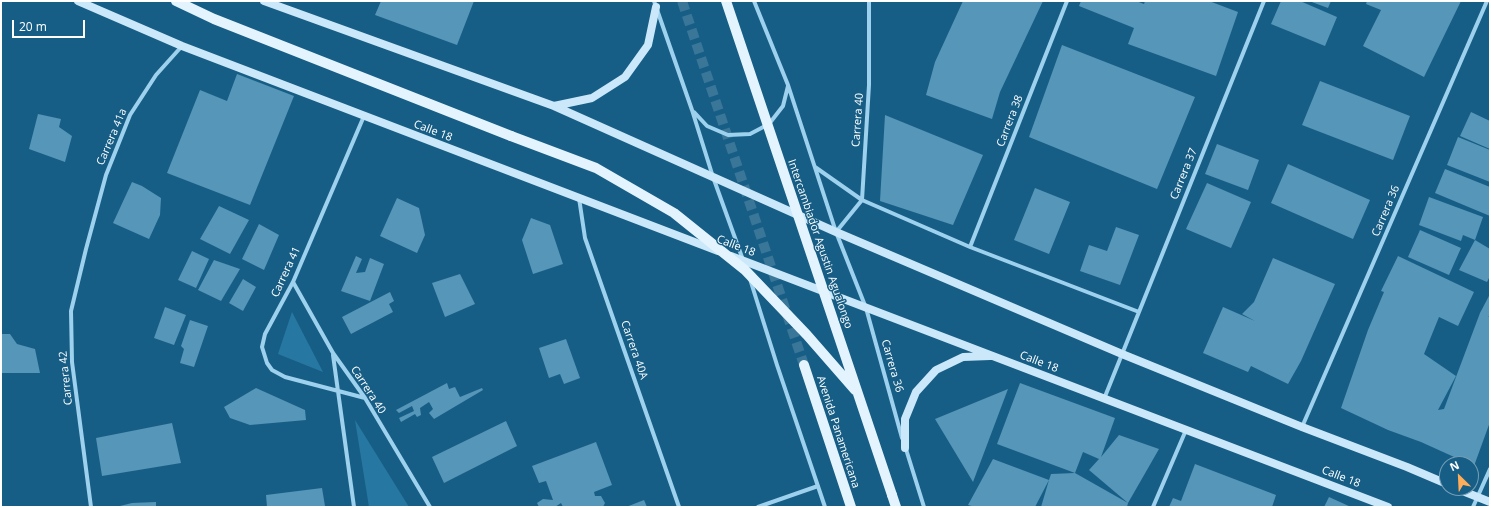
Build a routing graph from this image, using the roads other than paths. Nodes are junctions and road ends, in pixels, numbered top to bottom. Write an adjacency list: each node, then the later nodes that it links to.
1 (78, 1): 11 (main road, Calle 18)
2 (176, 1): 32 (main road, bridge)
3 (264, 1): 13 (main road)
4 (726, 1): 32 (main road, Intercambiador Agustin Agualongo, bridge)
5 (754, 1): 12 (street, Carrera 36)
6 (869, 1): 19 (street, Carrera 40)
7 (1067, 1): 21 (street, Carrera 38)
8 (1264, 1): 26 (street, Carrera 37)
9 (1487, 1): 35 (street, Carrera 36)
10 (655, 4): 13 (main road); 14 (street)
11 (182, 46): 15 (main road, Calle 18); 22 (street, Carrera 41a)
12 (788, 85): 14 (street); 16 (street, Carrera 36)
13 (554, 106): 17 (main road)
14 (692, 110): 17 (street)
15 (364, 116): 18 (main road, Calle 18); 24 (street, Carrera 41)
16 (815, 167): 19 (street); 20 (street, Carrera 36)
17 (713, 177): 20 (main road); 23 (street)
18 (579, 198): 23 (main road, Calle 18); 46 (street, Carrera 40A)
19 (862, 200): 20 (street); 21 (street)
20 (836, 232): 25 (street, Carrera 36); 28 (main road)
21 (970, 247): 26 (street)
22 (86, 249): 43 (street, Carrera 42)
23 (744, 261): 25 (main road, Calle 18); 40 (street)
24 (293, 282): 27 (street, Carrera 40); 31 (street, Carrera 41)
25 (866, 308): 29 (main road, Calle 18); 37 (street, Carrera 36)
26 (1139, 312): 28 (street, Carrera 37)
27 (333, 353): 31 (street); 33 (street, Carrera 40)
28 (1122, 354): 34 (street, Carrera 37); 35 (main road)
29 (992, 356): 34 (main road, Calle 18); 37 (main road)
30 (804, 365): 49 (main road, Avenida Panamericana)
31 (338, 392): 33 (street, Carrera 41); 44 (street)
32 (859, 395): 50 (main road, Intercambiador Agustin Agualongo, bridge)
33 (365, 398): 45 (street, Carrera 40)
34 (1104, 399): 36 (main road, Calle 18)
35 (1302, 428): 39 (main road)
36 (1186, 430): 52 (street); 53 (main road, Calle 18)
37 (905, 448): 51 (street, Carrera 36)
38 (1490, 469): 41 (street)
39 (1439, 481)
40 (818, 486): 47 (street); 48 (street)
41 (1477, 497): 42 (main road); 54 (street)
42 (1490, 502)
43 (91, 507)
44 (354, 507)
45 (430, 507)
46 (679, 507)
47 (758, 507)
48 (825, 507)
49 (851, 507)
50 (896, 507)
51 (924, 507)
52 (1153, 507)
53 (1388, 507)
54 (1473, 507)

